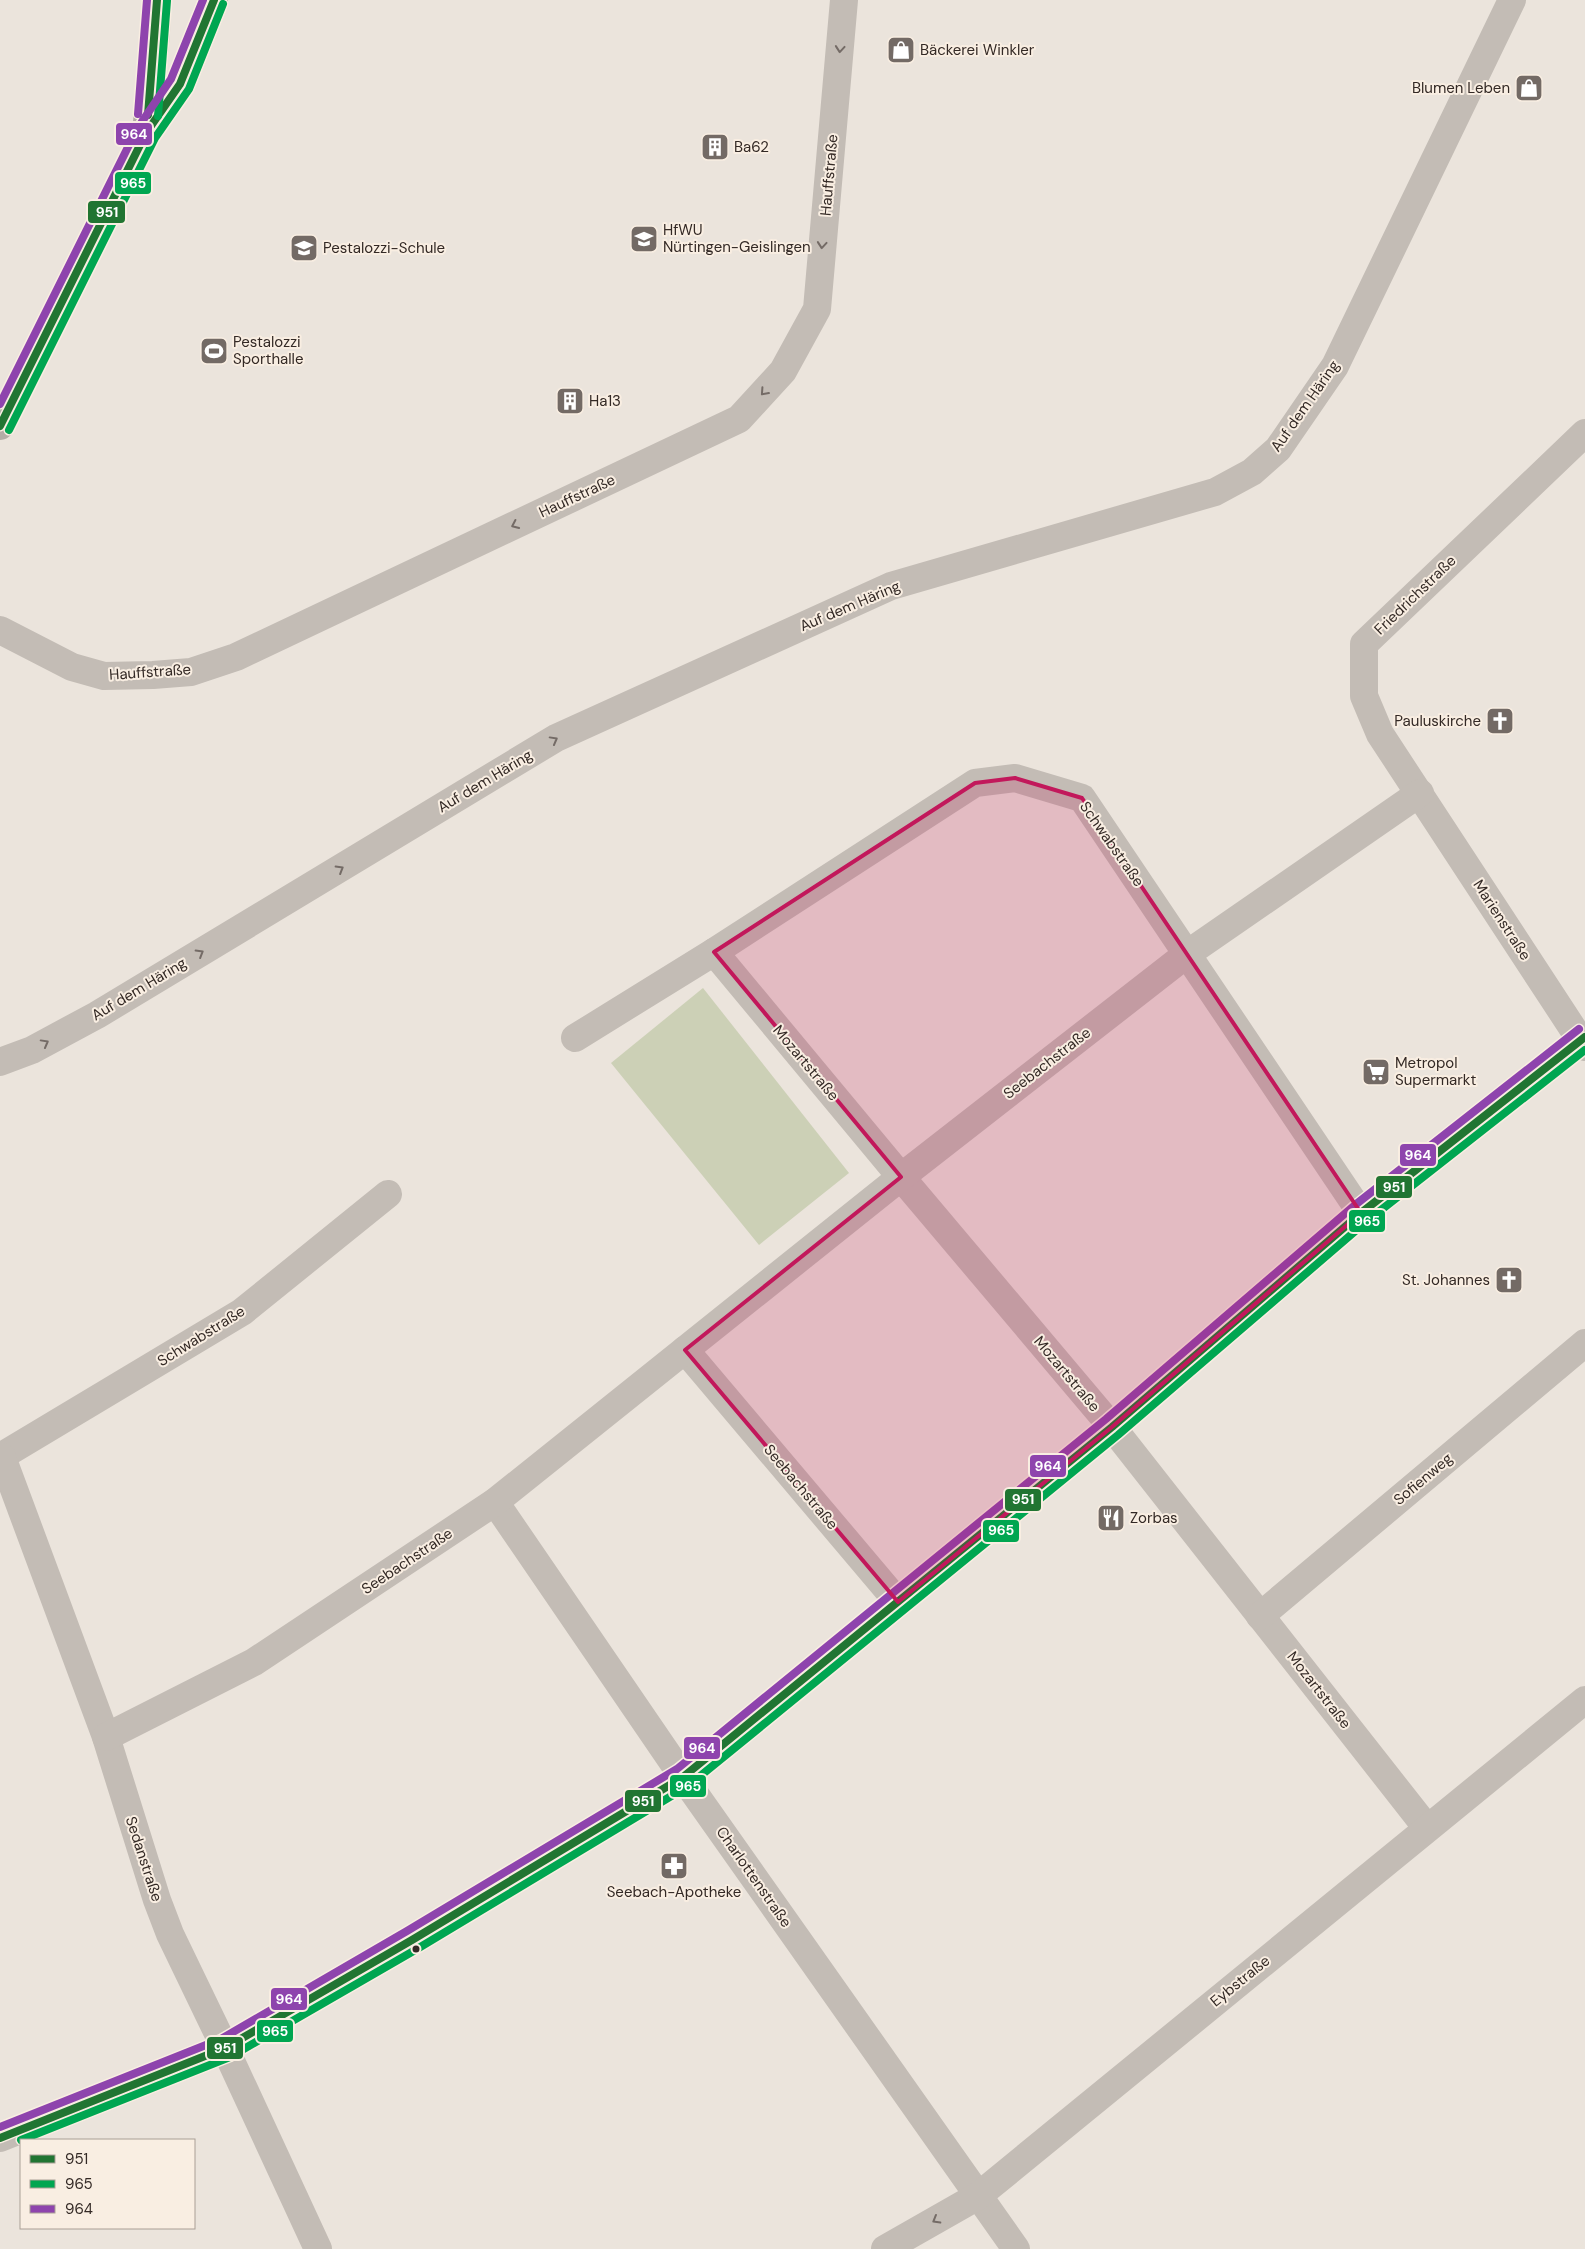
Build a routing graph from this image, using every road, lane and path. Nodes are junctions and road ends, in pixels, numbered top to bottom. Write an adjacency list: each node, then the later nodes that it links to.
1 (157, 0): 5 (street)
2 (214, 0): 5 (street)
3 (844, 0): 8 (street, Hauffstraße, one-way to 8)
4 (1512, 0): 14 (street, Auf dem Häring, one-way to 4)
5 (146, 134): 6 (street)
6 (0, 426)
7 (1585, 433): 9 (street, Friedrichstraße)
8 (0, 630)
9 (1420, 793): 11 (street, Seebachstraße); 13 (street, Marienstraße)
10 (714, 952): 11 (street, Schwabstraße); 12 (street, Schwabstraße); 15 (street, Mozartstraße)
11 (1187, 954): 15 (street, Seebachstraße); 17 (street, Schwabstraße)
12 (575, 1038)
13 (1583, 1042): 17 (street)
14 (0, 1062)
15 (901, 1177): 19 (street, Seebachstraße); 20 (street, Mozartstraße)
16 (388, 1194): 21 (street, Schwabstraße)
17 (1361, 1213): 20 (street)
18 (1585, 1342): 24 (street, Sofienweg)
19 (685, 1350): 22 (street, Seebachstraße); 23 (street, Seebachstraße)
20 (1112, 1427): 23 (street); 24 (street, Mozartstraße)
21 (1, 1457): 26 (street, Sedanstraße)
22 (495, 1502): 26 (street, Seebachstraße); 27 (street, Charlottenstraße)
23 (898, 1602): 27 (street)
24 (1260, 1616): 28 (street, Mozartstraße)
25 (1585, 1700): 28 (street, Eybstraße)
26 (106, 1737): 29 (street, Sedanstraße)
27 (683, 1777): 29 (street); 31 (street, Charlottenstraße)
28 (1427, 1828): 31 (street, Eybstraße)
29 (225, 2048): 30 (street); 32 (street, Sedanstraße)
30 (0, 2138)
31 (978, 2196): 33 (street, Eybstraße, one-way to 33); 34 (street, Charlottenstraße)
32 (318, 2249)
33 (885, 2249)
34 (1016, 2249)

